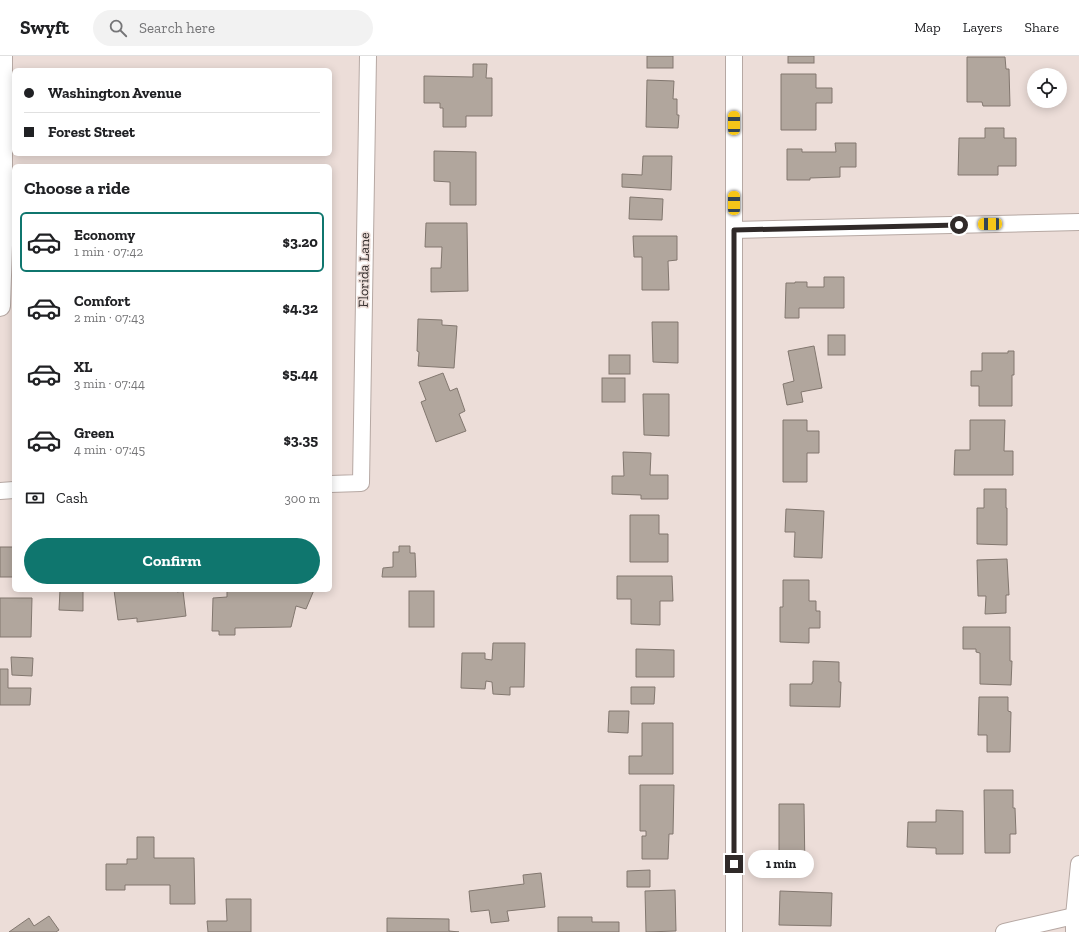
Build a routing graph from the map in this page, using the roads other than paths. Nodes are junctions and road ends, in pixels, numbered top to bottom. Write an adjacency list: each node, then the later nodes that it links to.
1 (2, 56): 6 (street)
2 (368, 56): 8 (street, Florida Lane)
3 (734, 56): 5 (street)
4 (1079, 222): 5 (street)
5 (734, 230): 13 (street)
6 (1, 245): 7 (street)
7 (0, 306)
8 (332, 484)
9 (12, 490): 10 (street)
10 (0, 491)
11 (1079, 864): 12 (street)
12 (1075, 921): 14 (street)
13 (734, 932)
14 (1004, 932)

